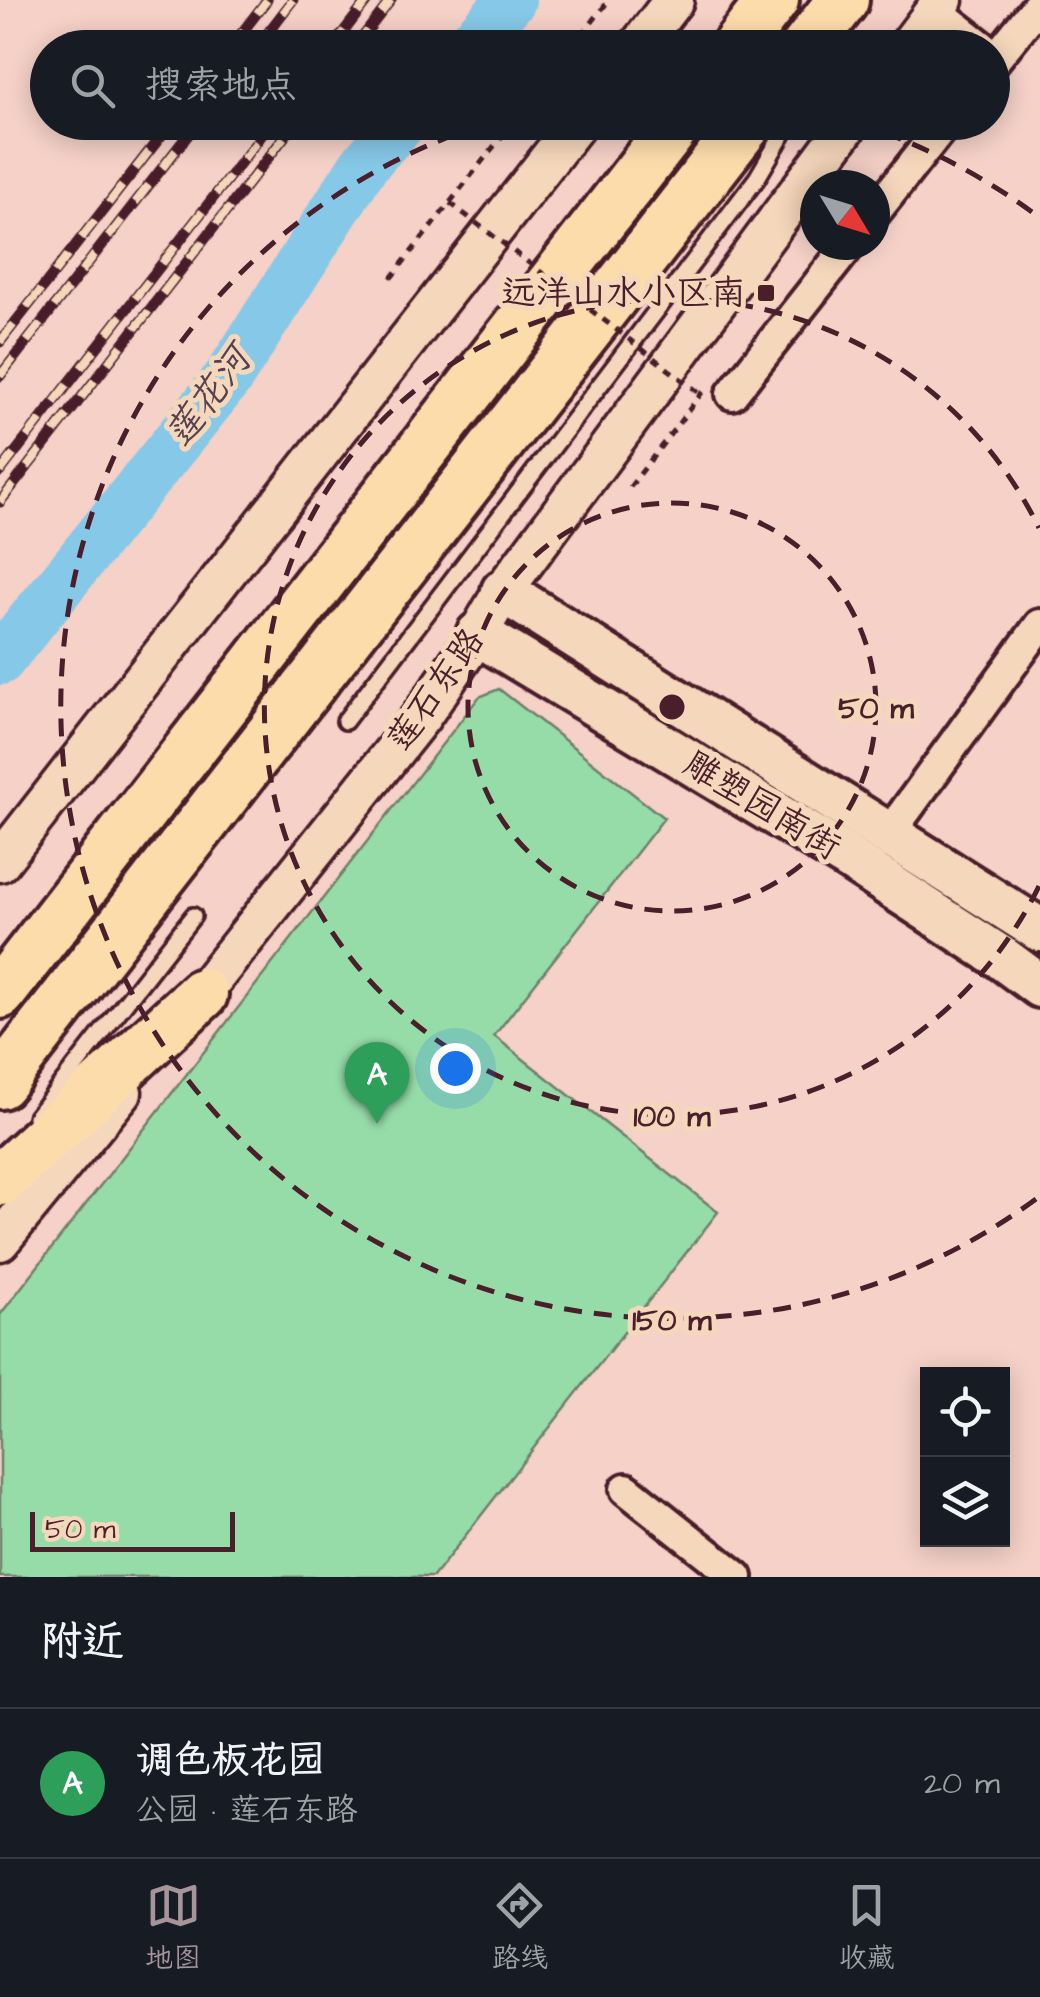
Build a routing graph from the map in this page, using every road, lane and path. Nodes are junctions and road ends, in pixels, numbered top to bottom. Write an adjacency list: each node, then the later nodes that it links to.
1 (674, 0): 9 (street)
2 (750, 0): 10 (highway)
3 (773, 0): 11 (highway)
4 (843, 0): 12 (highway)
5 (1040, 3): 15 (street)
6 (606, 4): 8 (path)
7 (939, 5): 13 (street); 14 (street)
8 (586, 30)
9 (651, 30)
10 (730, 30)
11 (750, 30)
12 (820, 30)
13 (920, 30)
14 (964, 30)
15 (1010, 35)
16 (499, 140): 25 (path)
17 (564, 140): 36 (street)
18 (655, 140): 26 (highway)
19 (664, 140): 26 (highway)
20 (734, 140): 44 (highway)
21 (779, 140): 34 (lane)
22 (837, 140): 30 (street, 莲石东路)
23 (932, 140): 24 (street)
24 (890, 193)
25 (450, 203): 28 (path); 29 (path, bridge)
26 (596, 228): 37 (highway)
27 (836, 260): 29 (street)
28 (392, 278)
29 (716, 394)
30 (503, 590): 32 (street, 莲石东路); 35 (main road, 雕塑园南街)
31 (1040, 625): 33 (street)
32 (478, 634): 41 (main road, 雕塑园南街); 43 (street, 莲石东路)
33 (1026, 661): 35 (street)
34 (345, 720)
35 (888, 834): 39 (main road, 雕塑园南街)
36 (0, 862)
37 (97, 868): 40 (highway); 42 (highway)
38 (193, 916): 45 (lane)
39 (1040, 930)
40 (0, 952)
41 (1040, 986)
42 (0, 993)
43 (202, 994): 47 (highway); 48 (street, 莲石东路)
44 (0, 1083)
45 (24, 1132)
46 (0, 1163): 47 (lane)
47 (6, 1164)
48 (0, 1241)
49 (626, 1489): 50 (street)
50 (719, 1572)

